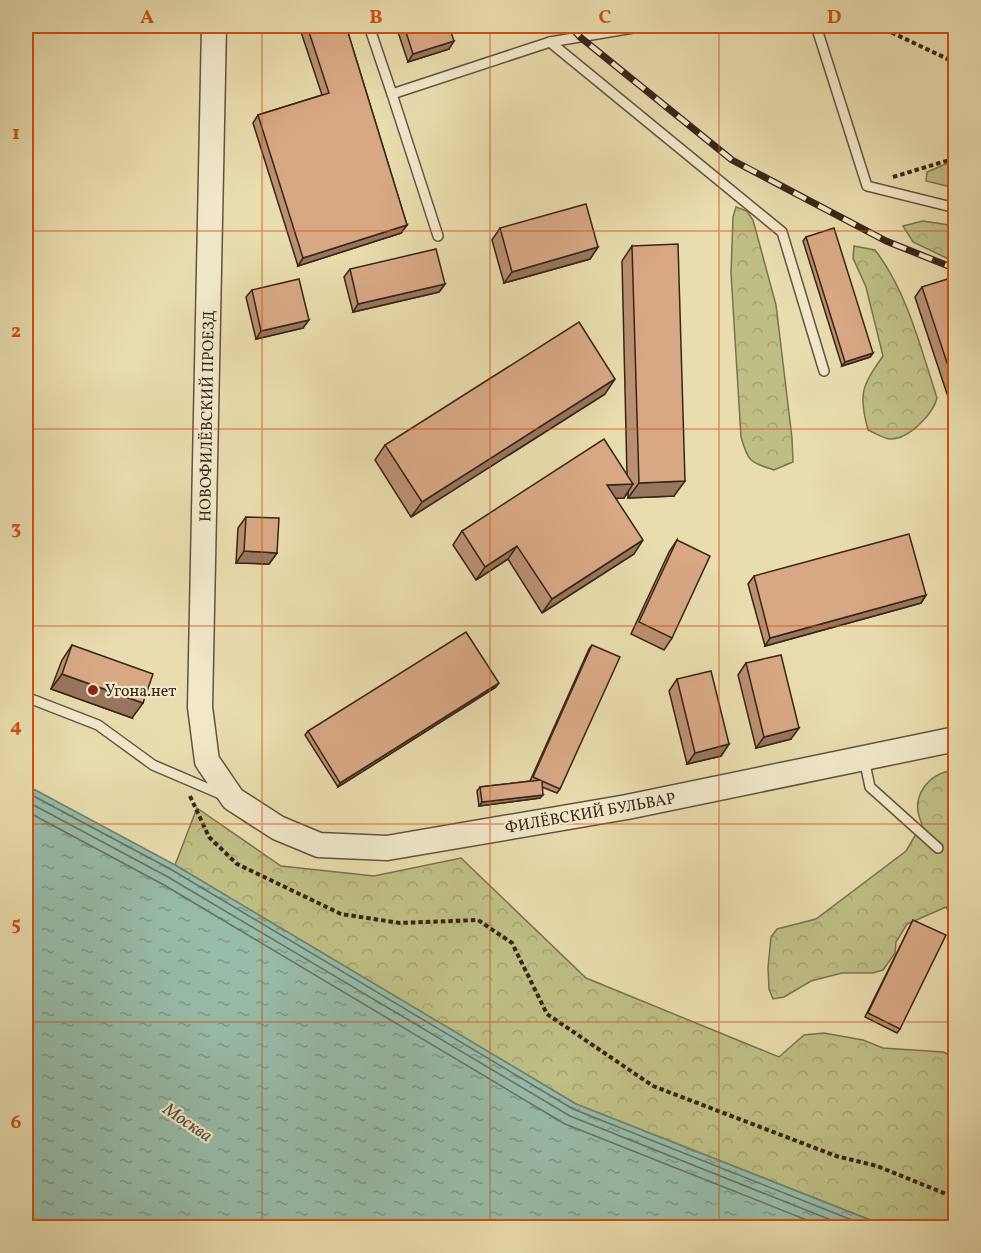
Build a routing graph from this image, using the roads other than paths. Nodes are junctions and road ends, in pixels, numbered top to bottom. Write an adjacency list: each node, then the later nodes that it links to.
1 (214, 26): 13 (street, НОВОФИЛЁВСКИЙ ПРОЕЗД)
2 (369, 26): 6 (lane)
3 (644, 26): 5 (lane)
4 (816, 26): 7 (lane)
5 (550, 42): 6 (lane); 9 (lane)
6 (392, 94): 8 (lane)
7 (956, 208)
8 (438, 236)
9 (824, 371)
10 (26, 697): 13 (lane)
11 (956, 739): 12 (street, ФИЛЁВСКИЙ БУЛЬВАР)
12 (863, 757): 13 (street, ФИЛЁВСКИЙ БУЛЬВАР); 14 (lane)
13 (233, 799)
14 (938, 848)

